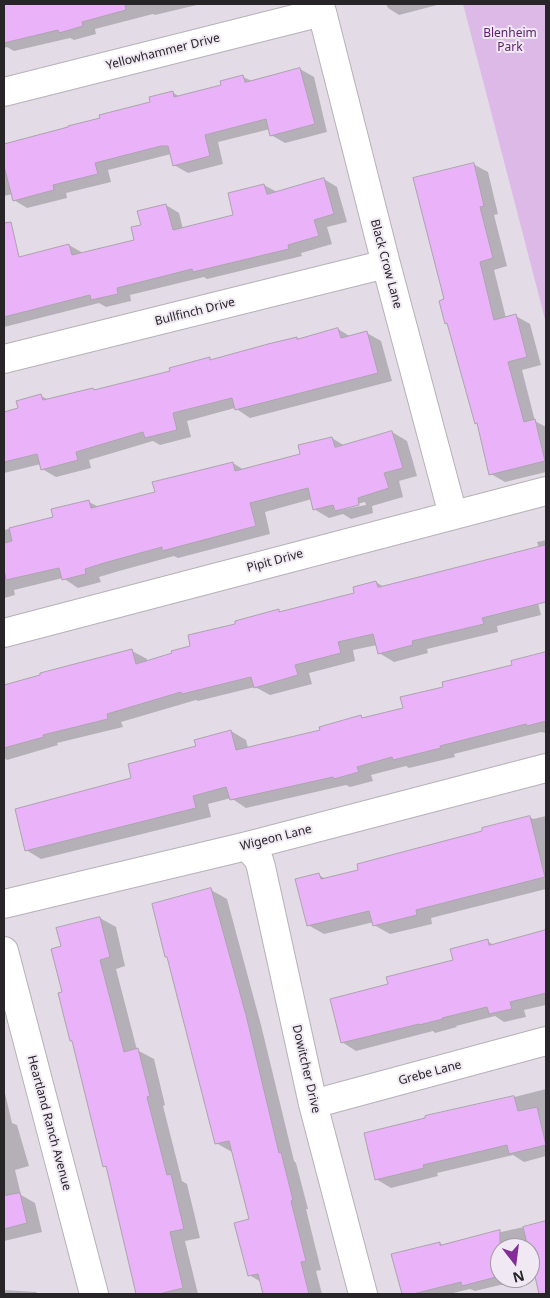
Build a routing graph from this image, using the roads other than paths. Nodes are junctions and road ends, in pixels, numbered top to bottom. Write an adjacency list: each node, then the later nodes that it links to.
1 (322, 12): 2 (street, Yellowhammer Drive); 3 (street, Black Crow Lane)
2 (4, 92)
3 (386, 264): 4 (street, Bullfinch Drive); 6 (street, Black Crow Lane)
4 (4, 359)
5 (546, 492): 6 (street, Pipit Drive)
6 (453, 515): 7 (street, Pipit Drive)
7 (4, 633)
8 (546, 768): 9 (street, Wigeon Lane)
9 (247, 846): 10 (street, Wigeon Lane); 13 (street, Dowitcher Drive)
10 (4, 904)
11 (4, 951): 14 (street, Heartland Ranch Avenue)
12 (546, 1042): 13 (street, Grebe Lane)
13 (313, 1104): 15 (street, Dowitcher Drive)
14 (94, 1294)
15 (363, 1294)

